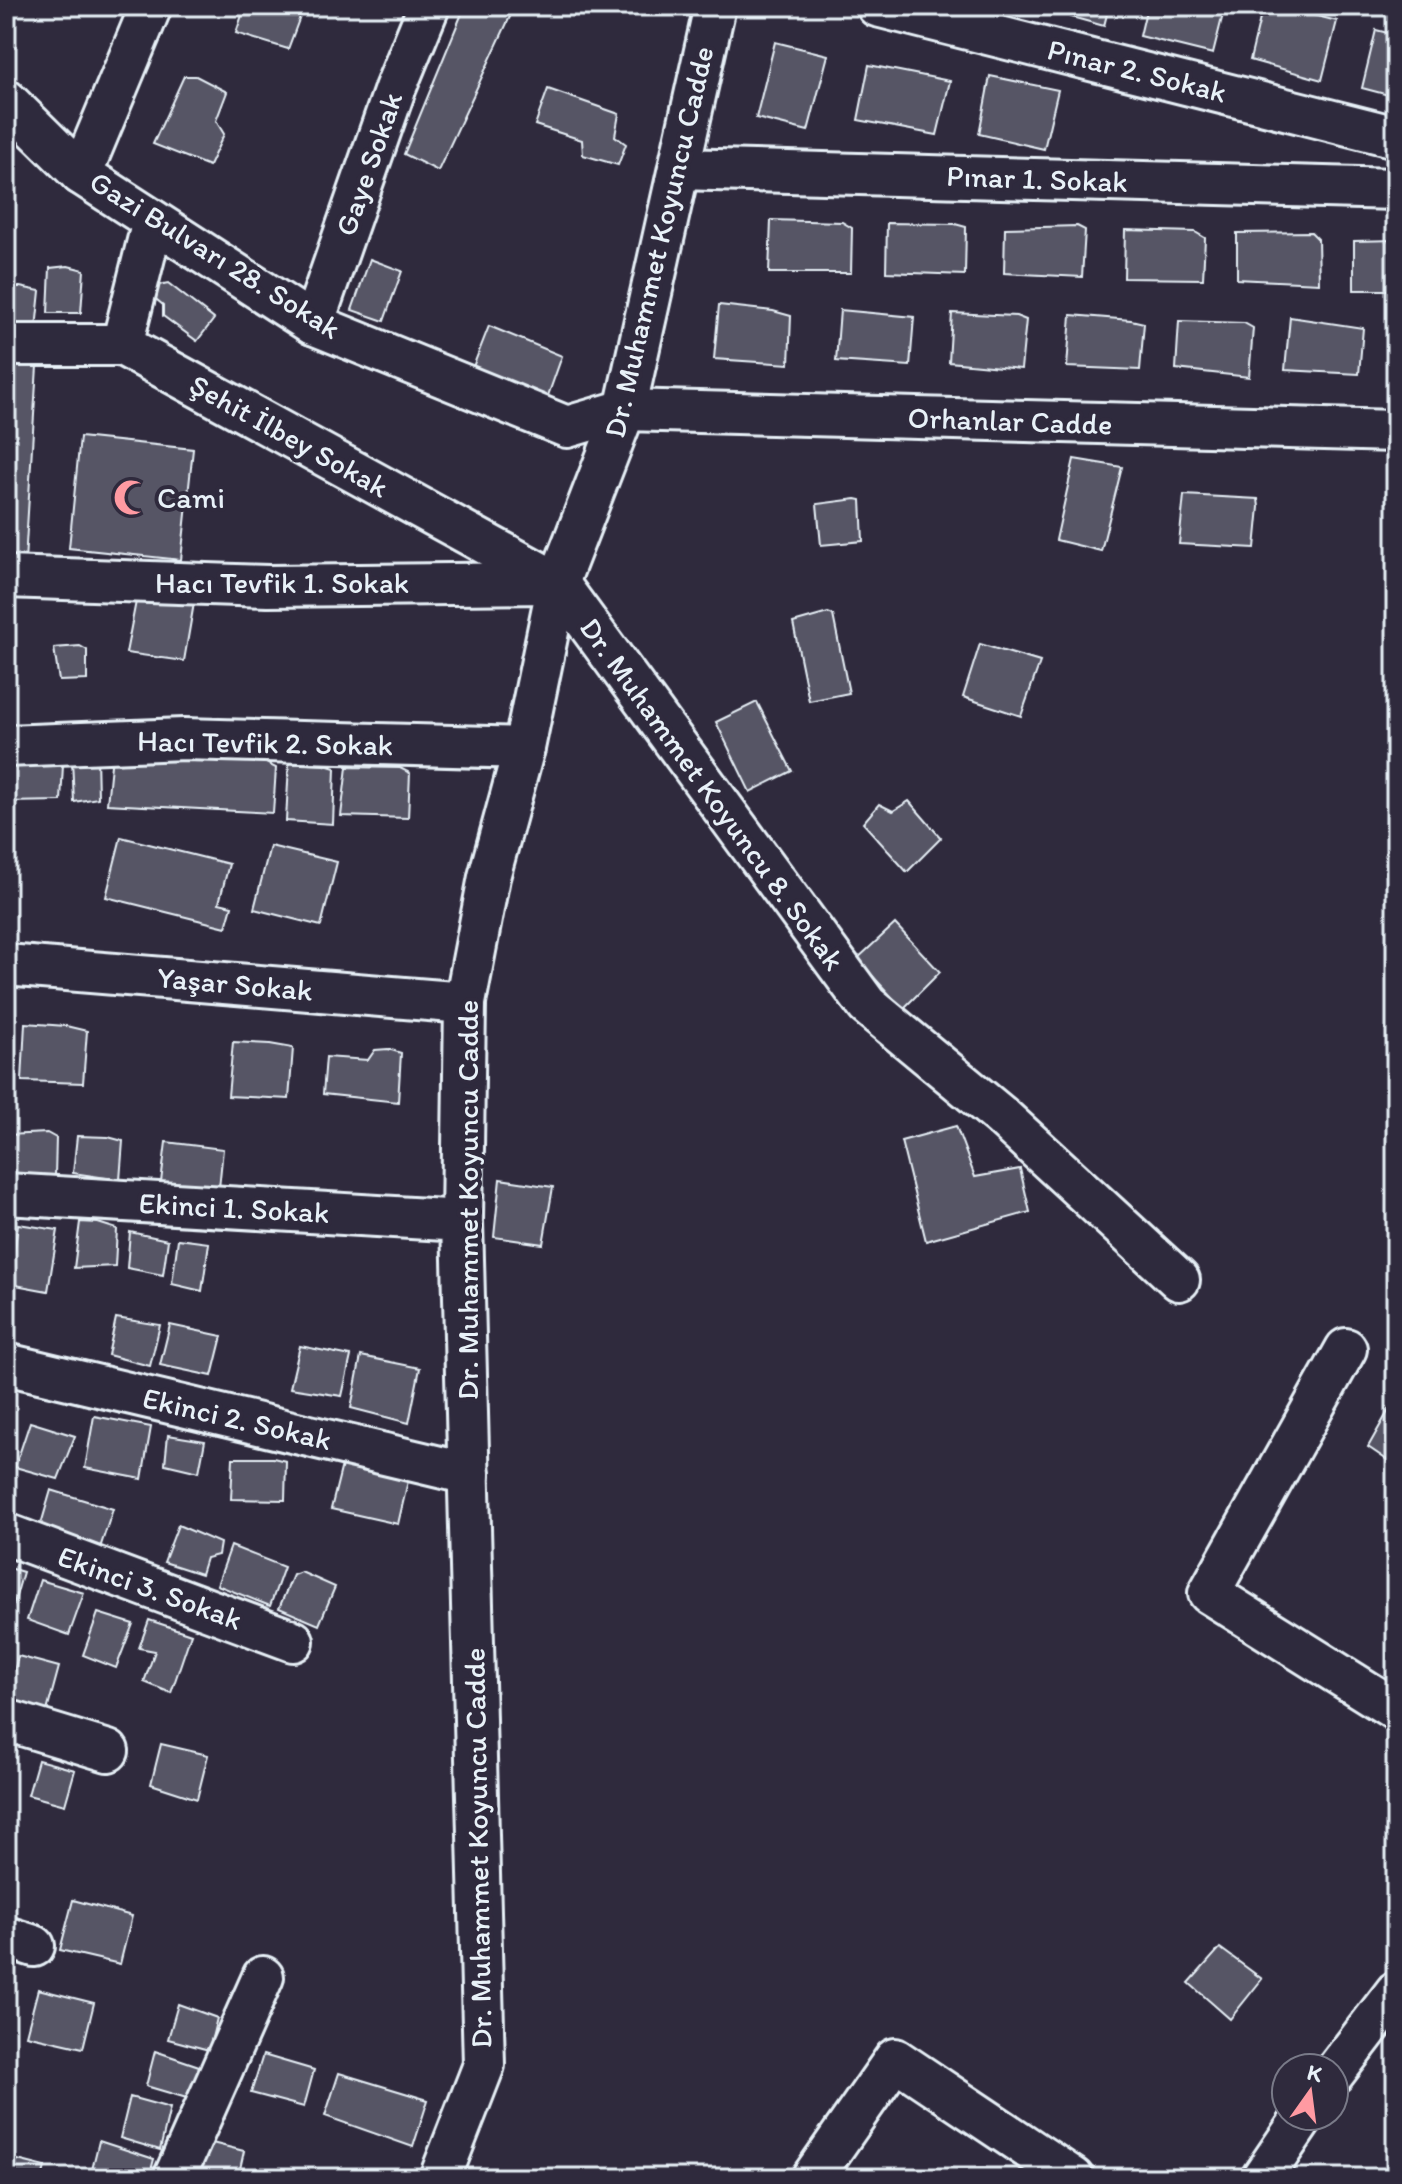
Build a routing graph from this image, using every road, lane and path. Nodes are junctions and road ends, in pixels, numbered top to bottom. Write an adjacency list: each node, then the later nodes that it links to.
1 (151, 6): 8 (street)
2 (429, 6): 11 (street, Gaye Sokak)
3 (715, 6): 7 (street, Dr. Muhammet Koyuncu Cadde)
4 (877, 6): 6 (street, Pınar 2. Sokak)
5 (6, 100): 8 (street, Gazi Bulvarı 28. Sokak)
6 (1396, 137)
7 (679, 169): 9 (street, Pınar 1. Sokak); 14 (street, Dr. Muhammet Koyuncu Cadde)
8 (81, 174): 10 (street, Gazi Bulvarı 28. Sokak)
9 (1396, 189)
10 (153, 221): 11 (street, Gazi Bulvarı 28. Sokak); 13 (street)
11 (313, 324): 14 (street, Gazi Bulvarı 28. Sokak)
12 (6, 345): 13 (street, Şehit İlbey Sokak)
13 (122, 345): 17 (street, Şehit İlbey Sokak)
14 (625, 410): 15 (street, Orhanlar Cadde); 17 (street, Dr. Muhammet Koyuncu Cadde)
15 (1396, 431)
16 (6, 577): 17 (street, Hacı Tevfik 1. Sokak)
17 (558, 583): 19 (street, Dr. Muhammet Koyuncu Cadde); 24 (street, Dr. Muhammet Koyuncu 8. Sokak)
18 (6, 746): 19 (street, Hacı Tevfik 2. Sokak)
19 (524, 748): 21 (street, Dr. Muhammet Koyuncu Cadde)
20 (6, 965): 21 (street, Yaşar Sokak)
21 (465, 1003): 23 (street, Dr. Muhammet Koyuncu Cadde)
22 (6, 1194): 23 (street, Ekinci 1. Sokak)
23 (462, 1221): 27 (street, Dr. Muhammet Koyuncu Cadde)
24 (1179, 1280)
25 (1346, 1349): 30 (street)
26 (6, 1364): 27 (street, Ekinci 2. Sokak)
27 (469, 1474): 38 (street, Dr. Muhammet Koyuncu Cadde)
28 (6, 1534): 29 (street, Ekinci 3. Sokak)
29 (293, 1641)
30 (1396, 1710)
31 (6, 1720): 32 (street)
32 (108, 1751)
33 (263, 1977): 37 (street)
34 (1396, 1992): 35 (street)
35 (1350, 2052)
36 (1293, 2132): 41 (street)
37 (174, 2178)
38 (440, 2178)
39 (812, 2178): 40 (street)
40 (1073, 2178)
41 (1262, 2178)

